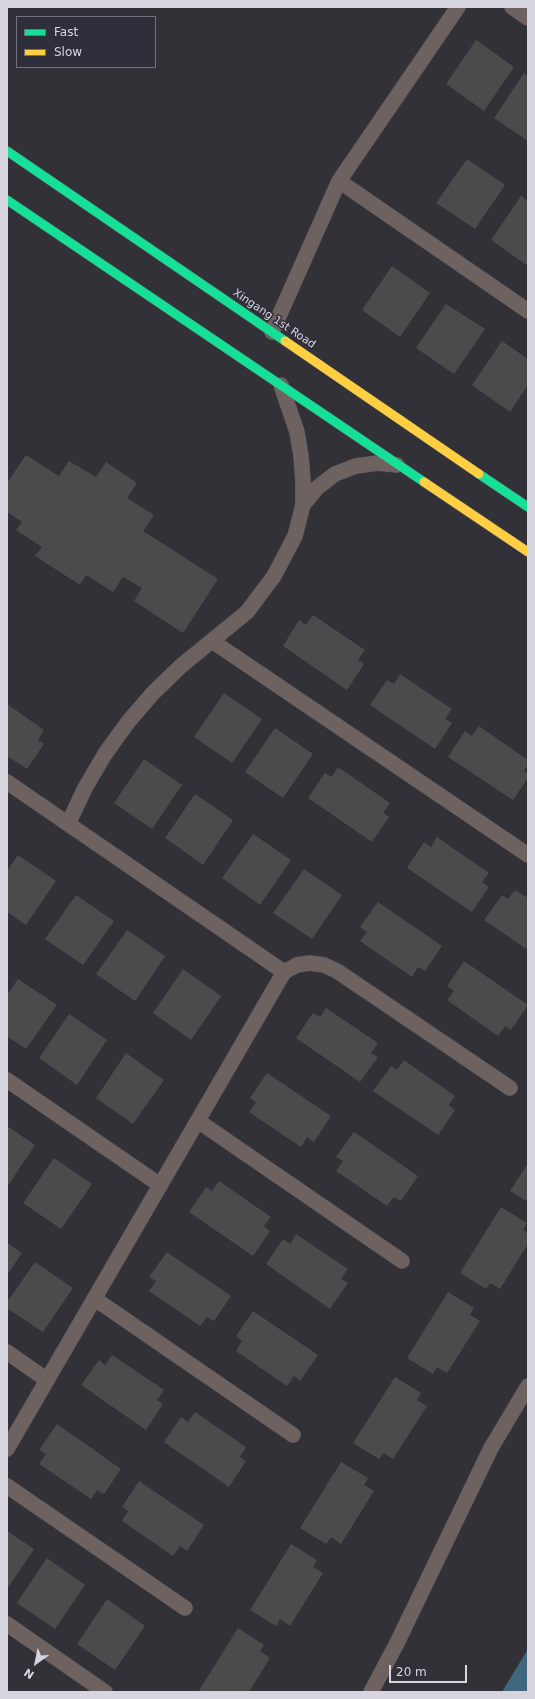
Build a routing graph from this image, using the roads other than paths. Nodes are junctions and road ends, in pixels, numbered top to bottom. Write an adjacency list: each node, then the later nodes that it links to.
1 (458, 7): 5 (lane)
2 (512, 7): 3 (lane)
3 (528, 18)
4 (7, 151): 8 (street, Xingang 1st Road)
5 (339, 181): 7 (lane); 8 (lane)
6 (7, 200): 9 (street)
7 (528, 311)
8 (272, 332): 12 (street, Xingang 1st Road)
9 (281, 385): 10 (street); 11 (lane)
10 (400, 466): 11 (lane); 13 (street)
11 (303, 505): 14 (lane)
12 (528, 508)
13 (528, 552)
14 (212, 641): 16 (lane); 17 (lane)
15 (7, 782): 16 (lane)
16 (68, 824): 18 (lane)
17 (528, 855)
18 (284, 972): 20 (lane); 21 (lane)
19 (7, 1080): 22 (lane)
20 (510, 1088)
21 (198, 1121): 22 (lane); 23 (lane)
22 (160, 1185): 24 (lane)
23 (402, 1261)
24 (95, 1299): 26 (lane); 28 (lane)
25 (7, 1352): 26 (lane)
26 (47, 1380): 29 (lane)
27 (528, 1386): 34 (lane)
28 (293, 1435)
29 (7, 1449)
30 (7, 1486): 31 (lane)
31 (185, 1608)
32 (7, 1624): 33 (lane)
33 (105, 1692)
34 (371, 1692)

